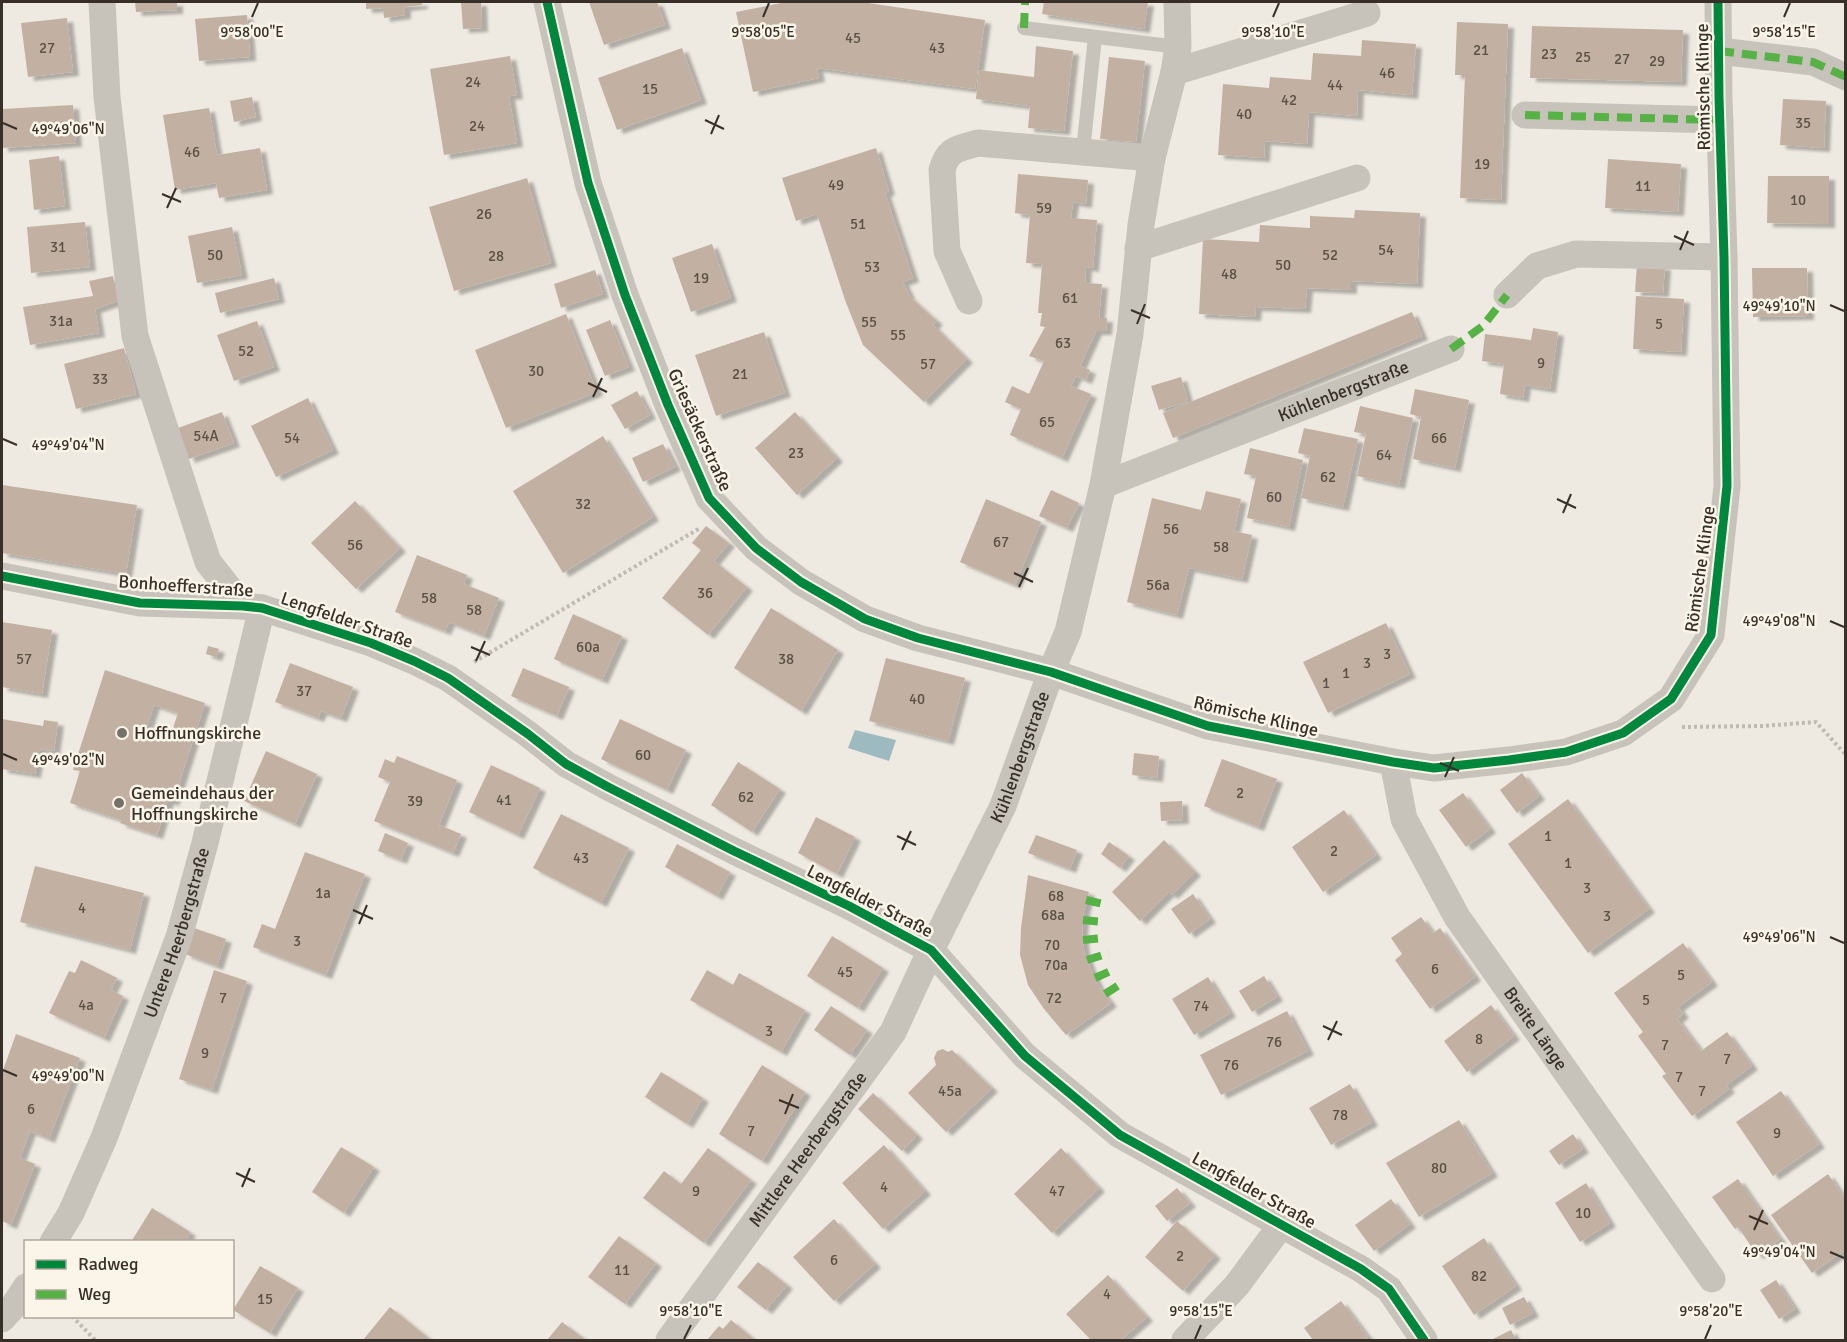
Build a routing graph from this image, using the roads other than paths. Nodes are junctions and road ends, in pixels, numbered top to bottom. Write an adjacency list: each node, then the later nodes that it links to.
1 (102, 2): 23 (street)
2 (547, 2): 24 (street, Griesäckerstraße)
3 (1177, 2): 9 (street, Kühlenbergstraße)
4 (1718, 2): 8 (street, Römische Klinge)
5 (1367, 13): 9 (street)
6 (1024, 28): 7 (lane)
7 (1095, 37): 9 (lane); 13 (lane)
8 (1719, 51): 10 (street); 12 (street, Römische Klinge)
9 (1176, 60): 14 (street, Kühlenbergstraße)
10 (1845, 77)
11 (1525, 115): 12 (street, Römische Klinge)
12 (1720, 120): 17 (street, Römische Klinge)
13 (1083, 151): 14 (street); 19 (street)
14 (1152, 158): 16 (street, Kühlenbergstraße)
15 (1357, 178): 16 (street)
16 (1138, 248): 21 (street, Kühlenbergstraße)
17 (1724, 257): 18 (street); 25 (street, Römische Klinge)
18 (1507, 295)
19 (969, 301)
20 (1451, 349): 21 (street, Kühlenbergstraße)
21 (1102, 485): 24 (street, Kühlenbergstraße)
22 (2, 576): 23 (street, Bonhoefferstraße)
23 (252, 607): 26 (street, Lengfelder Straße); 28 (street, Untere Heerbergstraße)
24 (1051, 672): 25 (street, Römische Klinge); 26 (street, Kühlenbergstraße)
25 (1393, 762): 29 (street, Breite Länge)
26 (931, 950): 27 (street, Lengfelder Straße); 32 (street, Mittlere Heerbergstraße)
27 (1282, 1224): 33 (street); 34 (street, Lengfelder Straße)
28 (54, 1240)
29 (1712, 1279)
30 (24, 1290): 31 (street)
31 (2, 1319)
32 (669, 1341)
33 (1185, 1341)
34 (1424, 1341)

